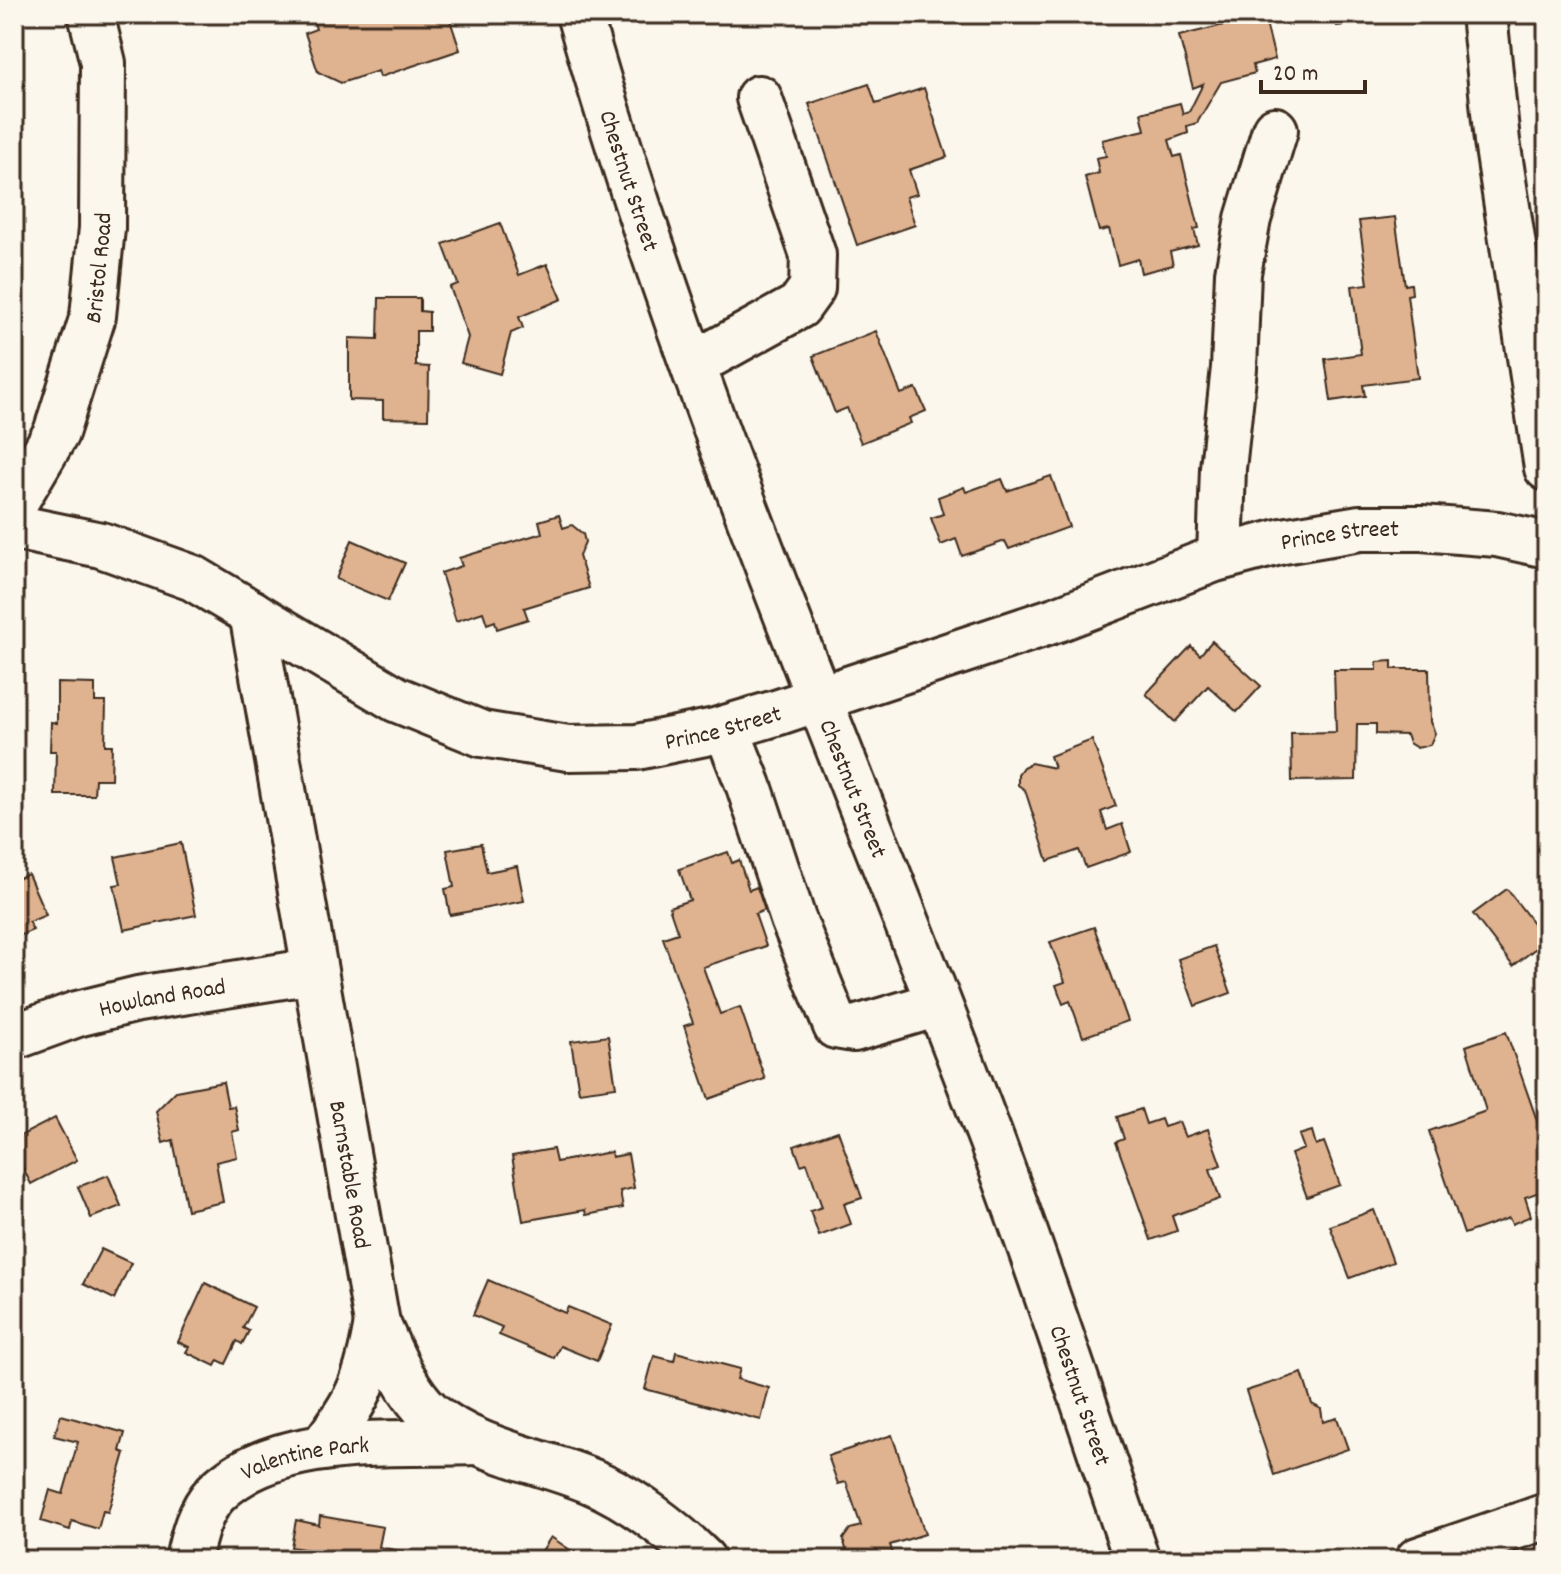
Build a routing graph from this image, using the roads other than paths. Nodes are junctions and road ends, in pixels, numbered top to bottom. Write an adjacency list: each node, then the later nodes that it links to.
1 (91, 14): 8 (street, Bristol Road)
2 (579, 14): 6 (street, Chestnut Street)
3 (1484, 14): 7 (street)
4 (759, 98): 6 (street)
5 (1275, 130): 11 (street)
6 (694, 364): 13 (street, Chestnut Street)
7 (1547, 468)
8 (14, 504)
9 (14, 527): 12 (street, Prince Street)
10 (1547, 545): 11 (street, Prince Street)
11 (1220, 557): 13 (street, Prince Street)
12 (252, 613): 14 (street, Prince Street); 15 (street, Barnstable Road)
13 (820, 700): 14 (street, Prince Street); 16 (street, Chestnut Street)
14 (726, 728): 16 (street)
15 (314, 971): 17 (street, Howland Road); 18 (street, Barnstable Road)
16 (938, 1004): 24 (street, Chestnut Street)
17 (14, 1037)
18 (377, 1323): 19 (street, Barnstable Road); 20 (street)
19 (474, 1442): 20 (street, Valentine Park); 23 (street, Barnstable Road)
20 (322, 1448): 22 (street, Valentine Park)
21 (1547, 1516): 25 (street)
22 (188, 1560)
23 (703, 1560)
24 (1137, 1560)
25 (1418, 1560)

